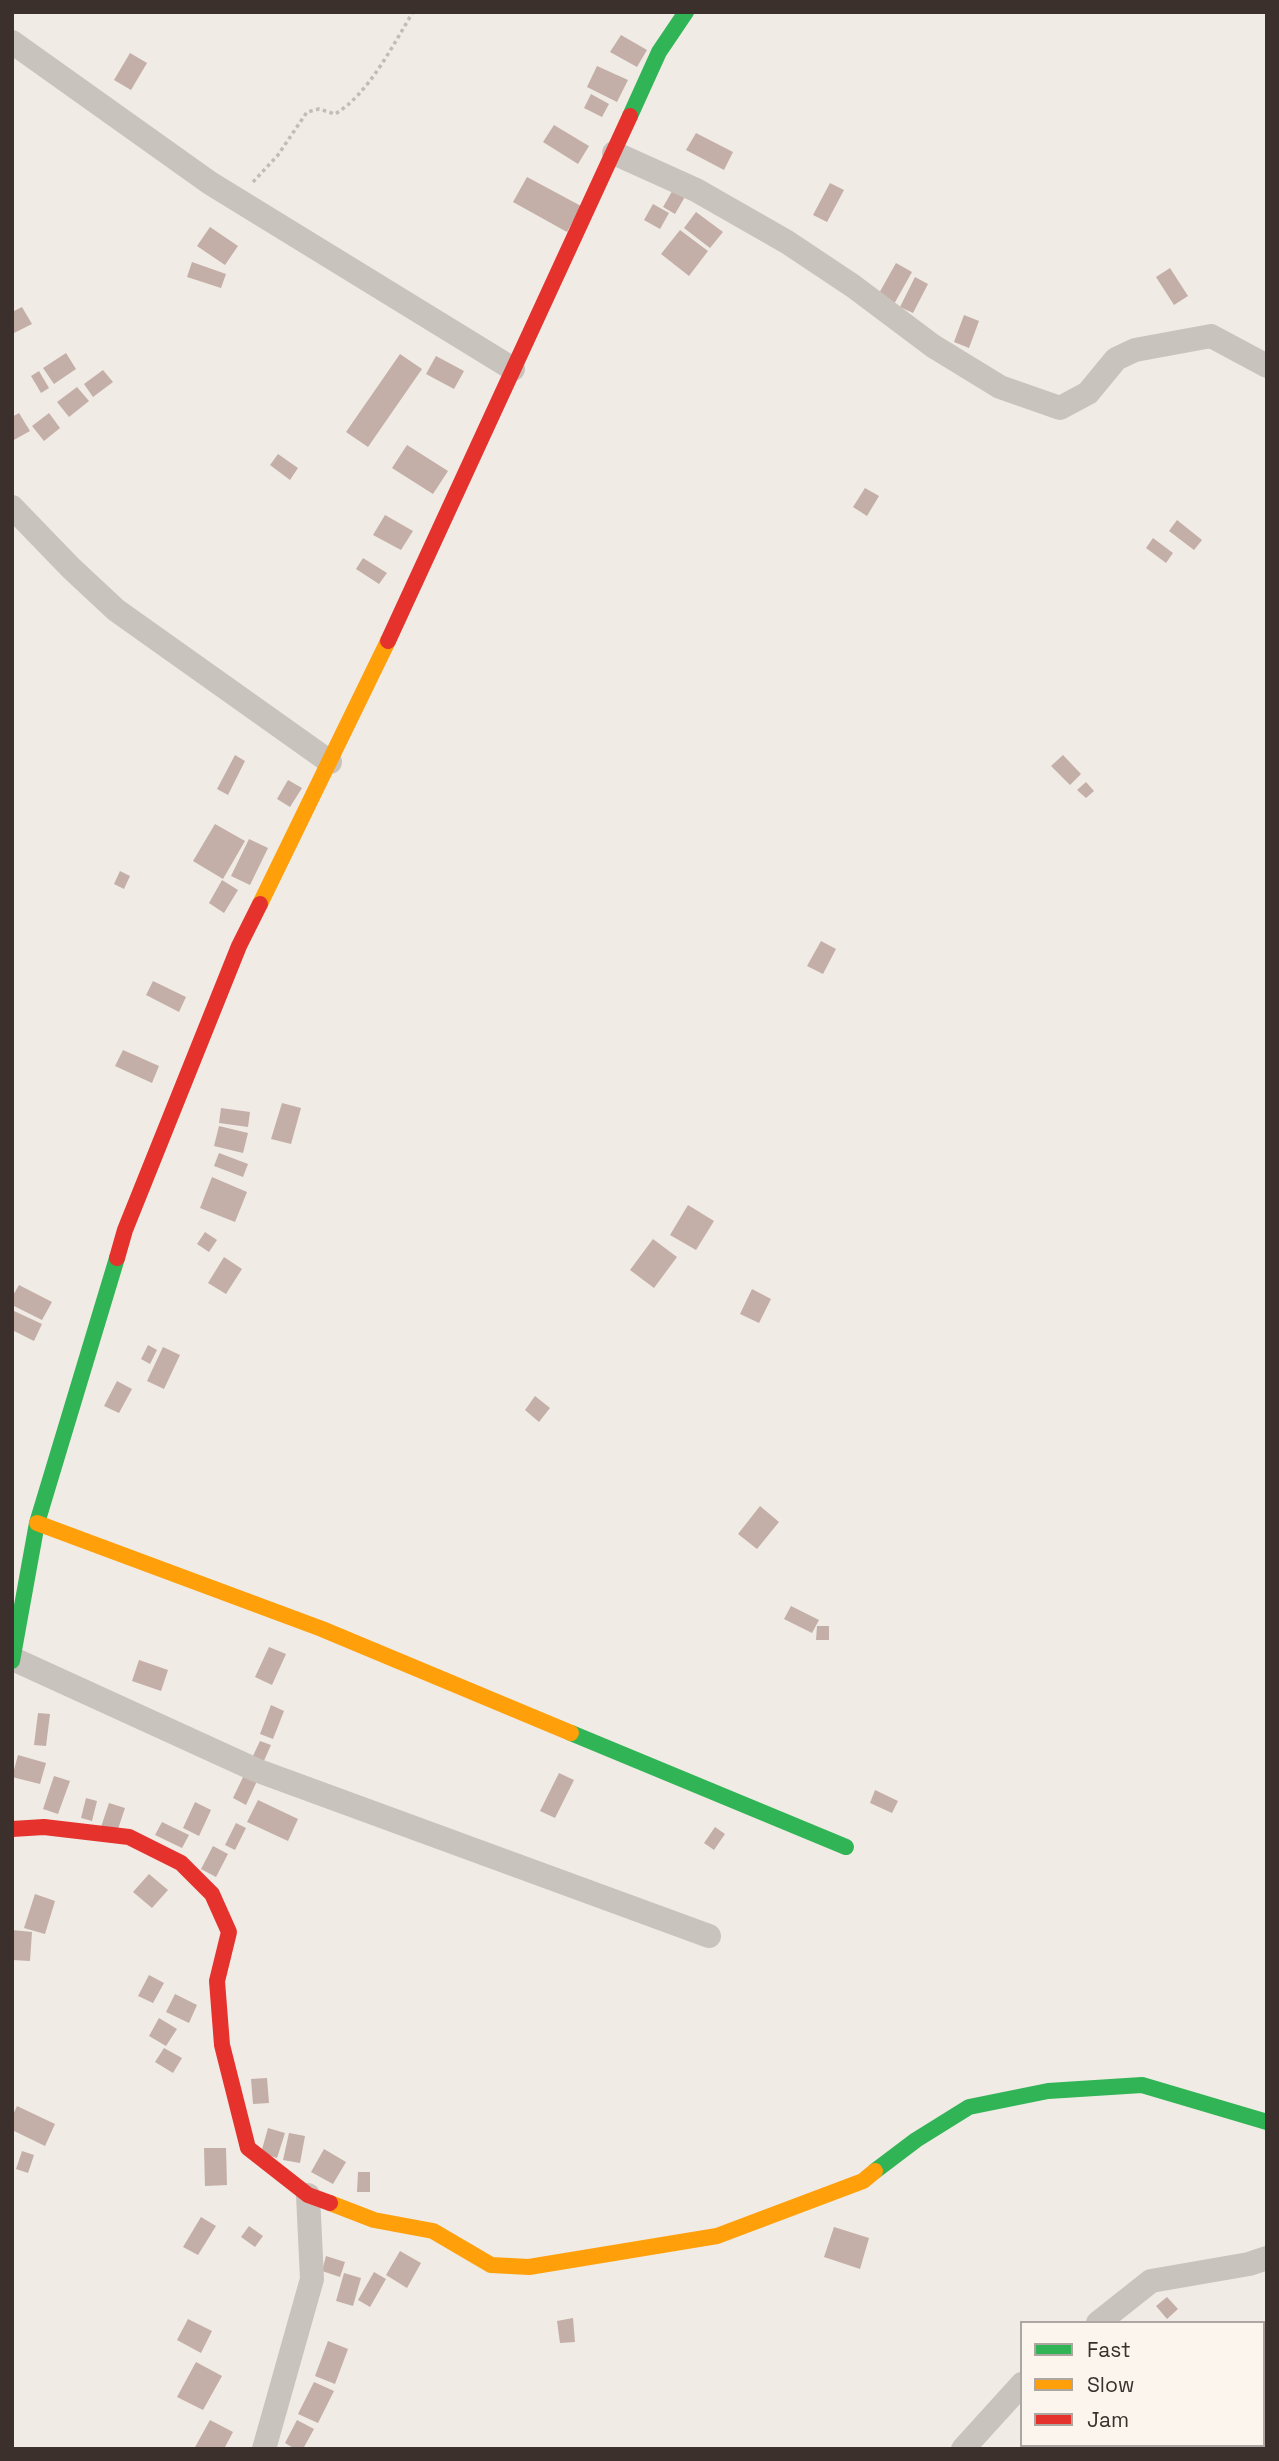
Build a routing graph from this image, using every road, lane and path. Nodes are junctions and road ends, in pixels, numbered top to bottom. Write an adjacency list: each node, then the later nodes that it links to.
1 (413, 12): 5 (path)
2 (686, 12): 4 (street)
3 (12, 42): 5 (street)
4 (614, 153): 6 (street); 7 (street)
5 (230, 196): 7 (street)
6 (1267, 366)
7 (513, 369): 9 (street)
8 (12, 507): 9 (street)
9 (330, 762): 10 (street)
10 (37, 1523): 11 (street); 13 (street)
11 (12, 1660): 14 (street)
12 (12, 1829): 16 (street)
13 (846, 1847)
14 (709, 1936)
15 (1267, 2122): 16 (street)
16 (308, 2195): 20 (street)
17 (1267, 2258): 18 (street)
18 (1101, 2321)
19 (1020, 2386): 21 (street)
20 (264, 2449)
21 (962, 2449)

